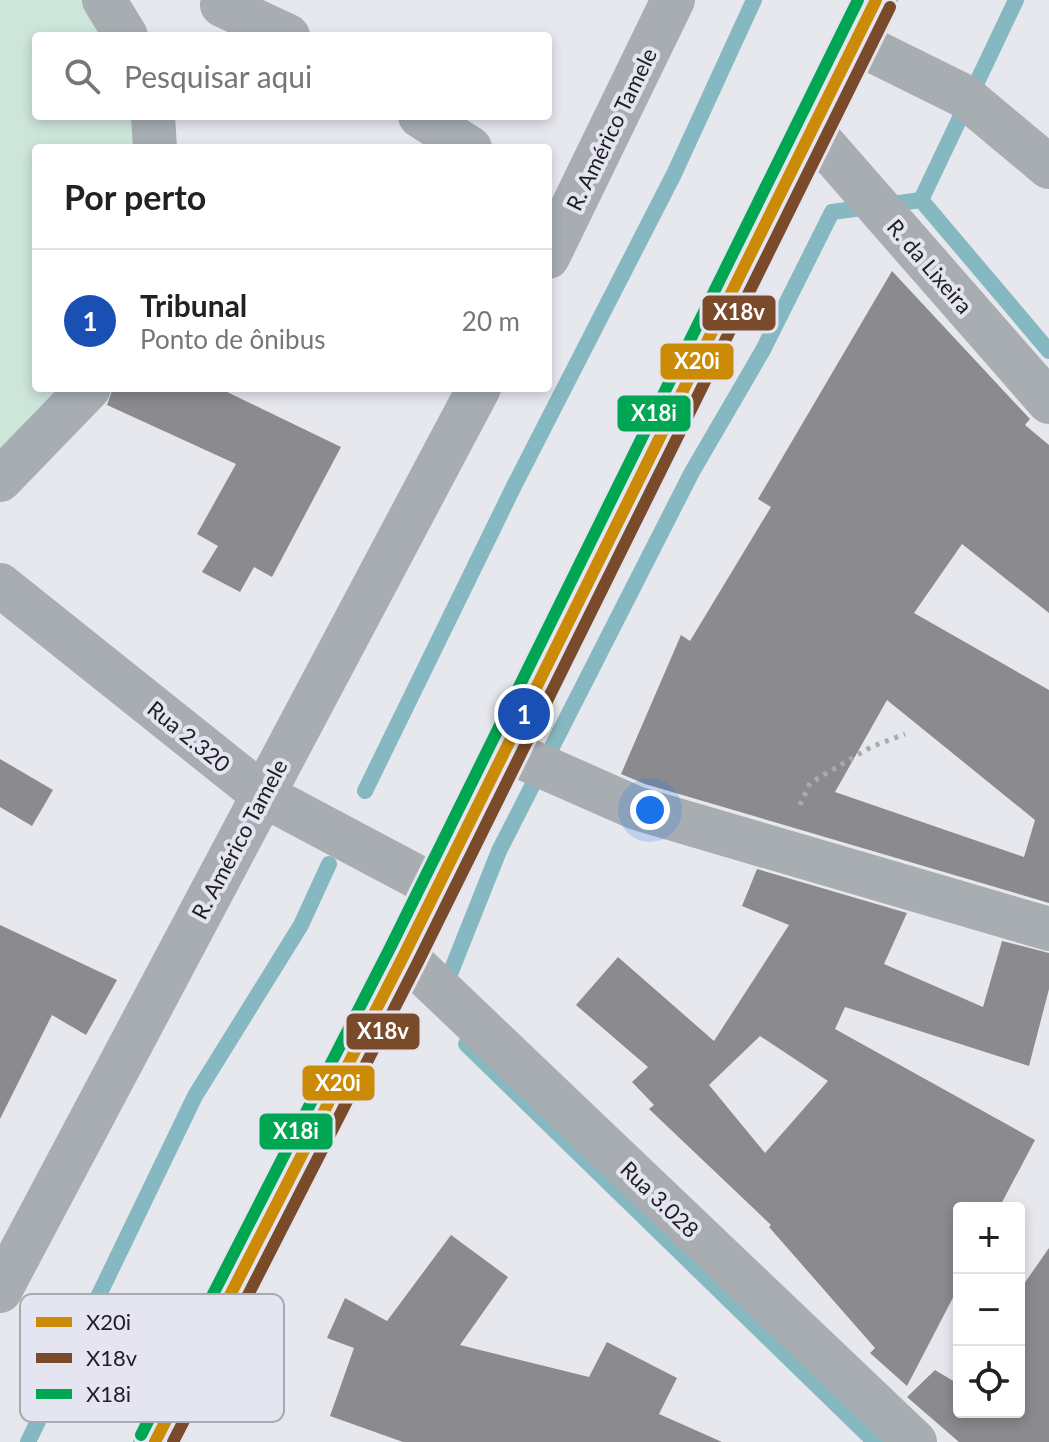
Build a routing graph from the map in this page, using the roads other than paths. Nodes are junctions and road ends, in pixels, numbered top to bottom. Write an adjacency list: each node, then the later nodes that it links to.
1 (104, 0): 5 (street)
2 (673, 0): 14 (street, R. Américo Tamele)
3 (876, 0): 7 (main road)
4 (217, 14): 6 (street)
5 (124, 32)
6 (275, 32)
7 (855, 42): 10 (main road); 13 (street)
8 (153, 120): 11 (street)
9 (426, 120): 12 (street)
10 (811, 130): 18 (street, R. da Lixeira); 21 (main road)
11 (155, 144)
12 (464, 144)
13 (1049, 167)
14 (560, 205): 15 (street, R. Américo Tamele)
15 (552, 240)
16 (85, 392): 19 (street)
17 (477, 392): 22 (street, R. Américo Tamele)
18 (1049, 402)
19 (0, 480)
20 (0, 585): 22 (street, Rua 2.320)
21 (507, 747): 23 (main road); 24 (street)
22 (263, 795): 23 (street, Rua 2.320); 26 (street, R. Américo Tamele)
23 (436, 887): 25 (main road)
24 (1049, 929)
25 (404, 955): 27 (main road); 30 (street, Rua 3.028)
26 (0, 1291)
27 (231, 1294)
28 (165, 1422): 29 (main road)
29 (155, 1442)
30 (915, 1442)

